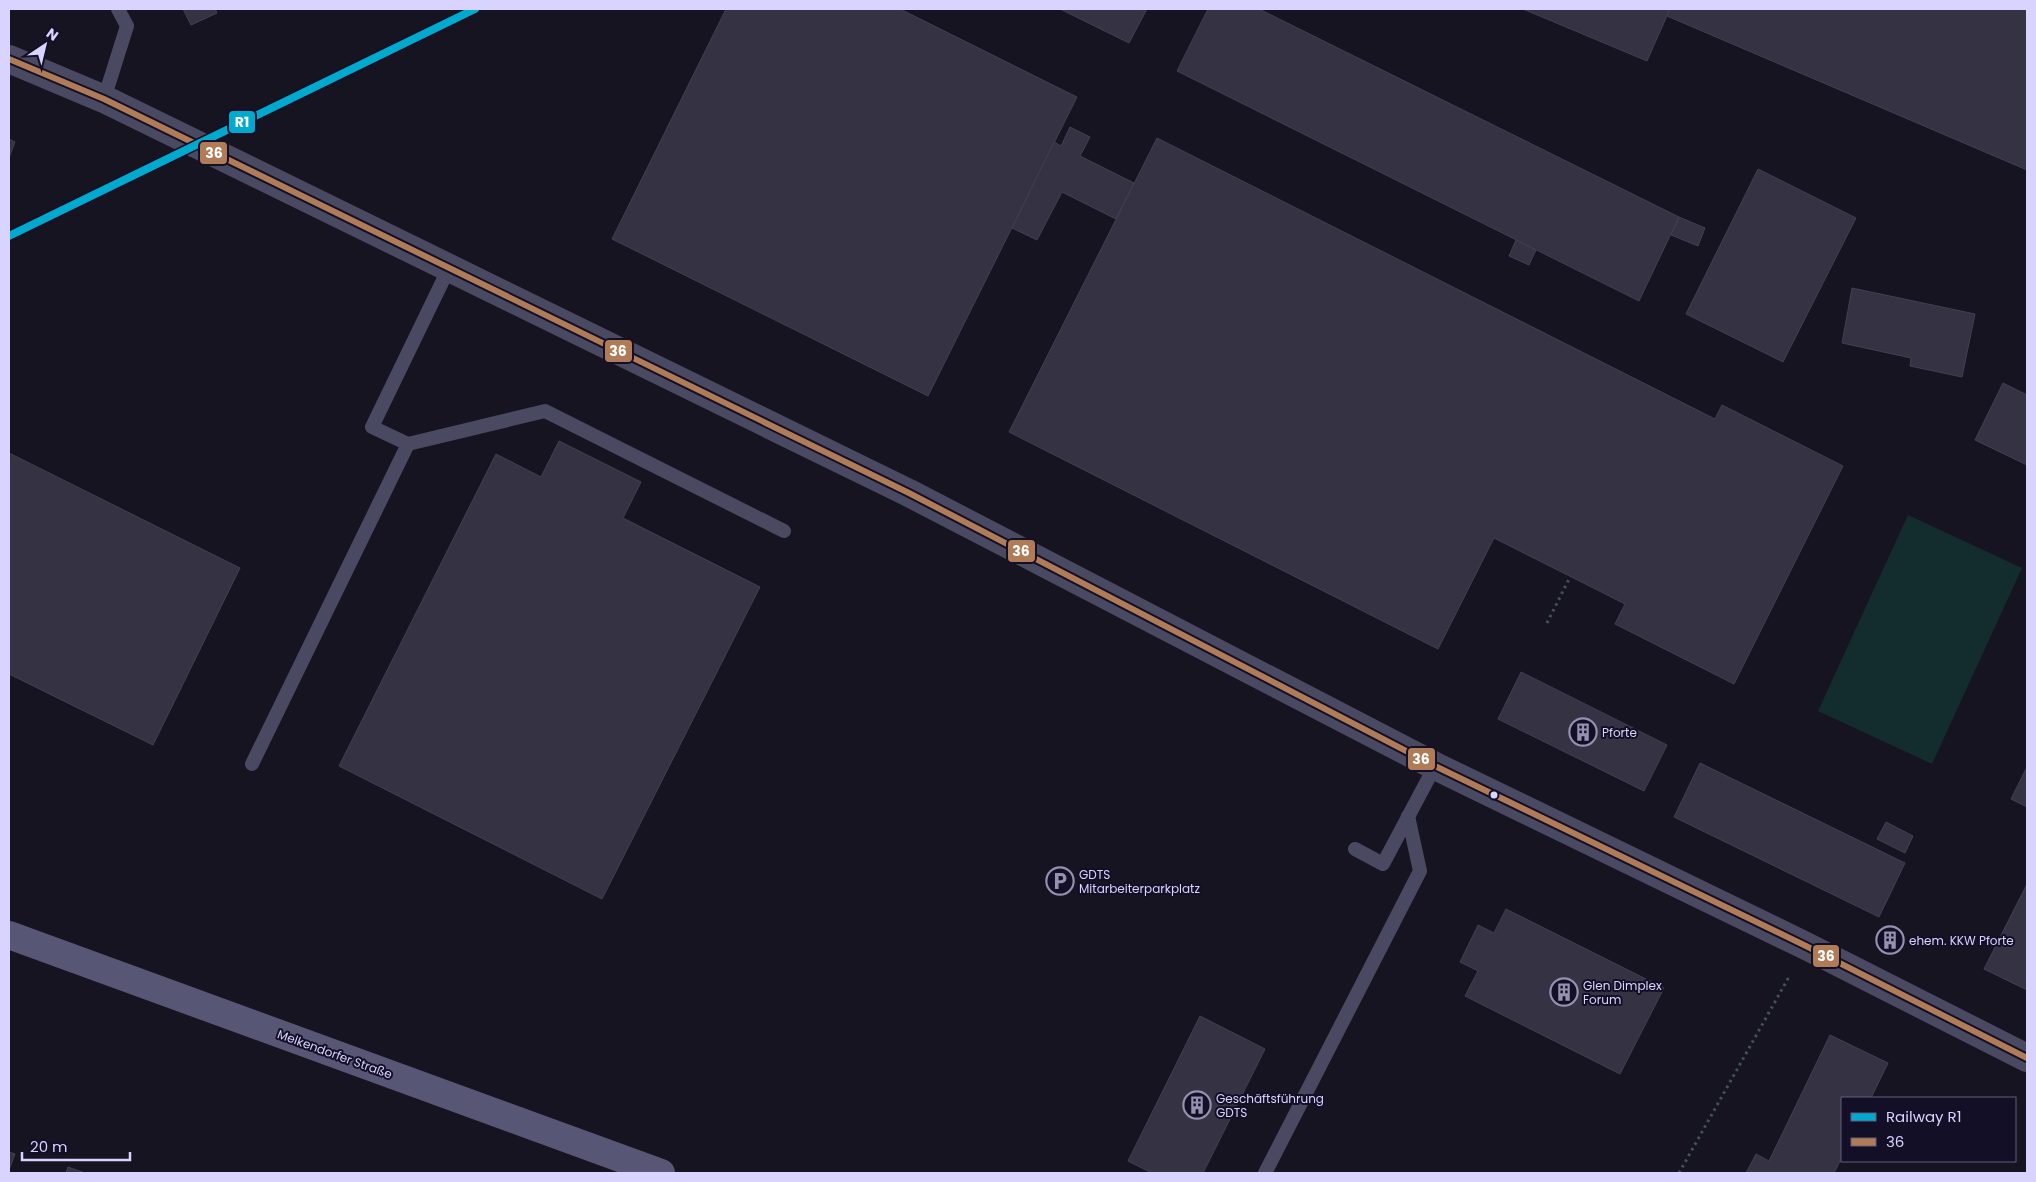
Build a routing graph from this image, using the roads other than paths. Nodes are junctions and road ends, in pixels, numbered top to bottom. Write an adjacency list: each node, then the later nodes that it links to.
1 (118, 9): 3 (lane)
2 (9, 59): 3 (street)
3 (104, 99): 4 (street)
4 (449, 268): 5 (lane); 8 (street)
5 (408, 444): 6 (lane); 7 (lane)
6 (784, 531)
7 (252, 764)
8 (1435, 766): 9 (lane); 12 (street)
9 (1408, 816): 10 (lane); 14 (lane)
10 (1355, 849)
11 (9, 935): 13 (street, Melkendorfer Straße)
12 (2027, 1058)
13 (660, 1173)
14 (1264, 1173)

